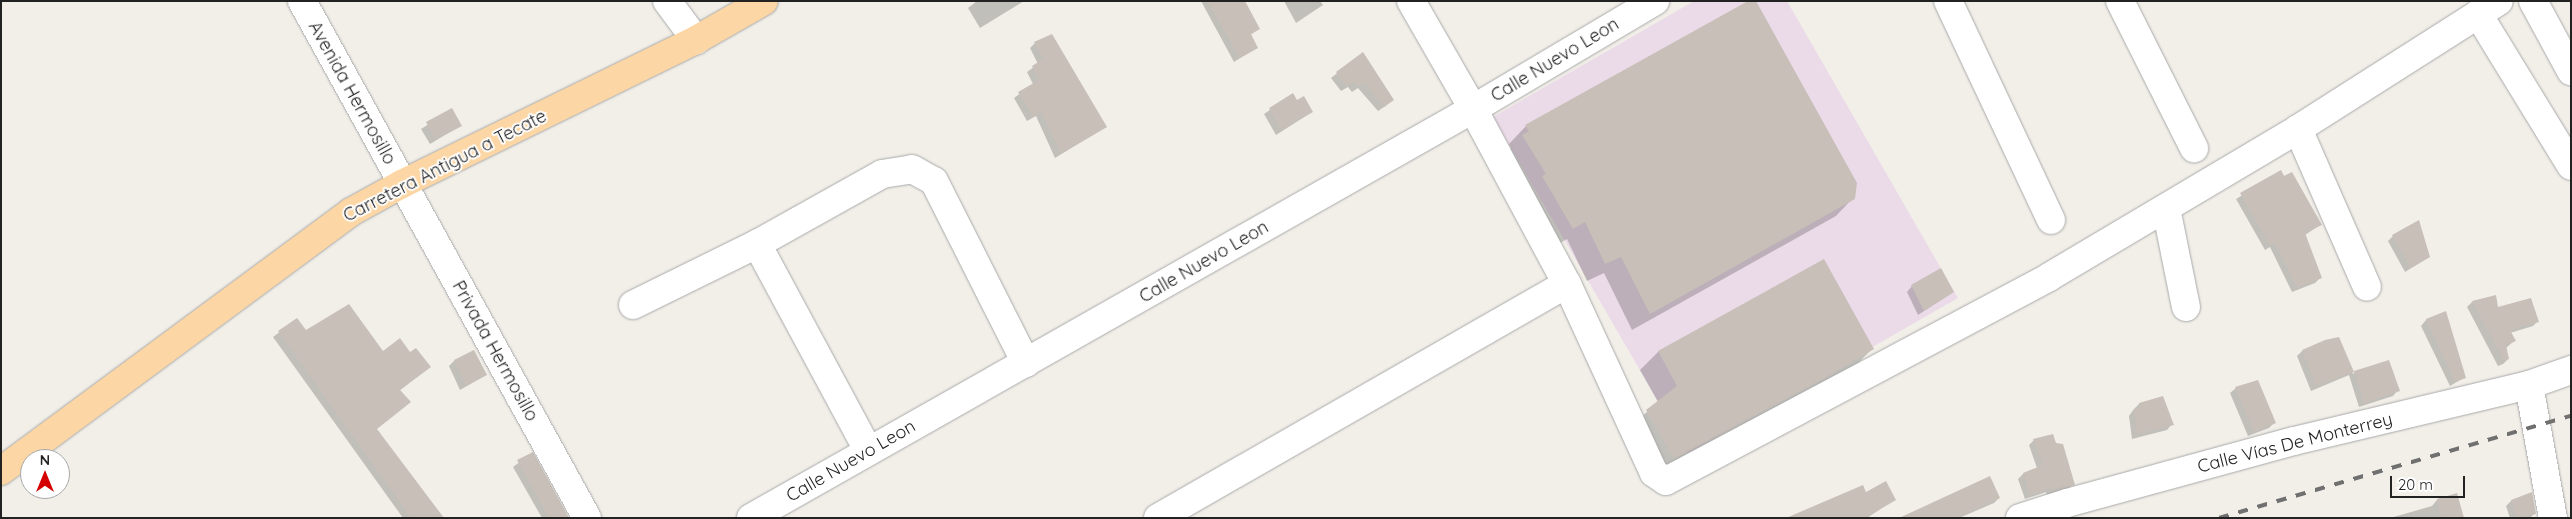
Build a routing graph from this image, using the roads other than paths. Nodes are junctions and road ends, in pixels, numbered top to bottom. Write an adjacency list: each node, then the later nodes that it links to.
1 (302, 1): 16 (street, Avenida Hermosillo)
2 (667, 1): 10 (street)
3 (764, 1): 10 (main road, Carretera Antigua a Tecate)
4 (1411, 1): 12 (street)
5 (1655, 1): 12 (street, Calle Nuevo Leon)
6 (1948, 1): 18 (street)
7 (2120, 1): 14 (street)
8 (2533, 1): 11 (street)
9 (2489, 8): 13 (street); 15 (street)
10 (696, 40): 16 (main road, Carretera Antigua a Tecate)
11 (2571, 71)
12 (1473, 109): 20 (street); 24 (street, Calle Nuevo Leon)
13 (2298, 129): 17 (street); 21 (street)
14 (2194, 148)
15 (2571, 166)
16 (402, 184): 28 (main road, Carretera Antigua a Tecate); 29 (street, Privada Hermosillo)
17 (2166, 208): 20 (street); 23 (street)
18 (2051, 220)
19 (757, 244): 22 (street); 24 (street); 27 (street)
20 (1567, 284): 31 (street)
21 (2367, 287)
22 (633, 306)
23 (2186, 307)
24 (1026, 363): 27 (street, Calle Nuevo Leon)
25 (2571, 370): 26 (street, Calle Vías De Monterrey)
26 (2528, 384): 32 (street, Calle Vías De Monterrey); 33 (street)
27 (868, 450): 30 (street, Calle Nuevo Leon)
28 (1, 472)
29 (587, 518)
30 (751, 518)
31 (1158, 518)
32 (2020, 518)
33 (2553, 518)

